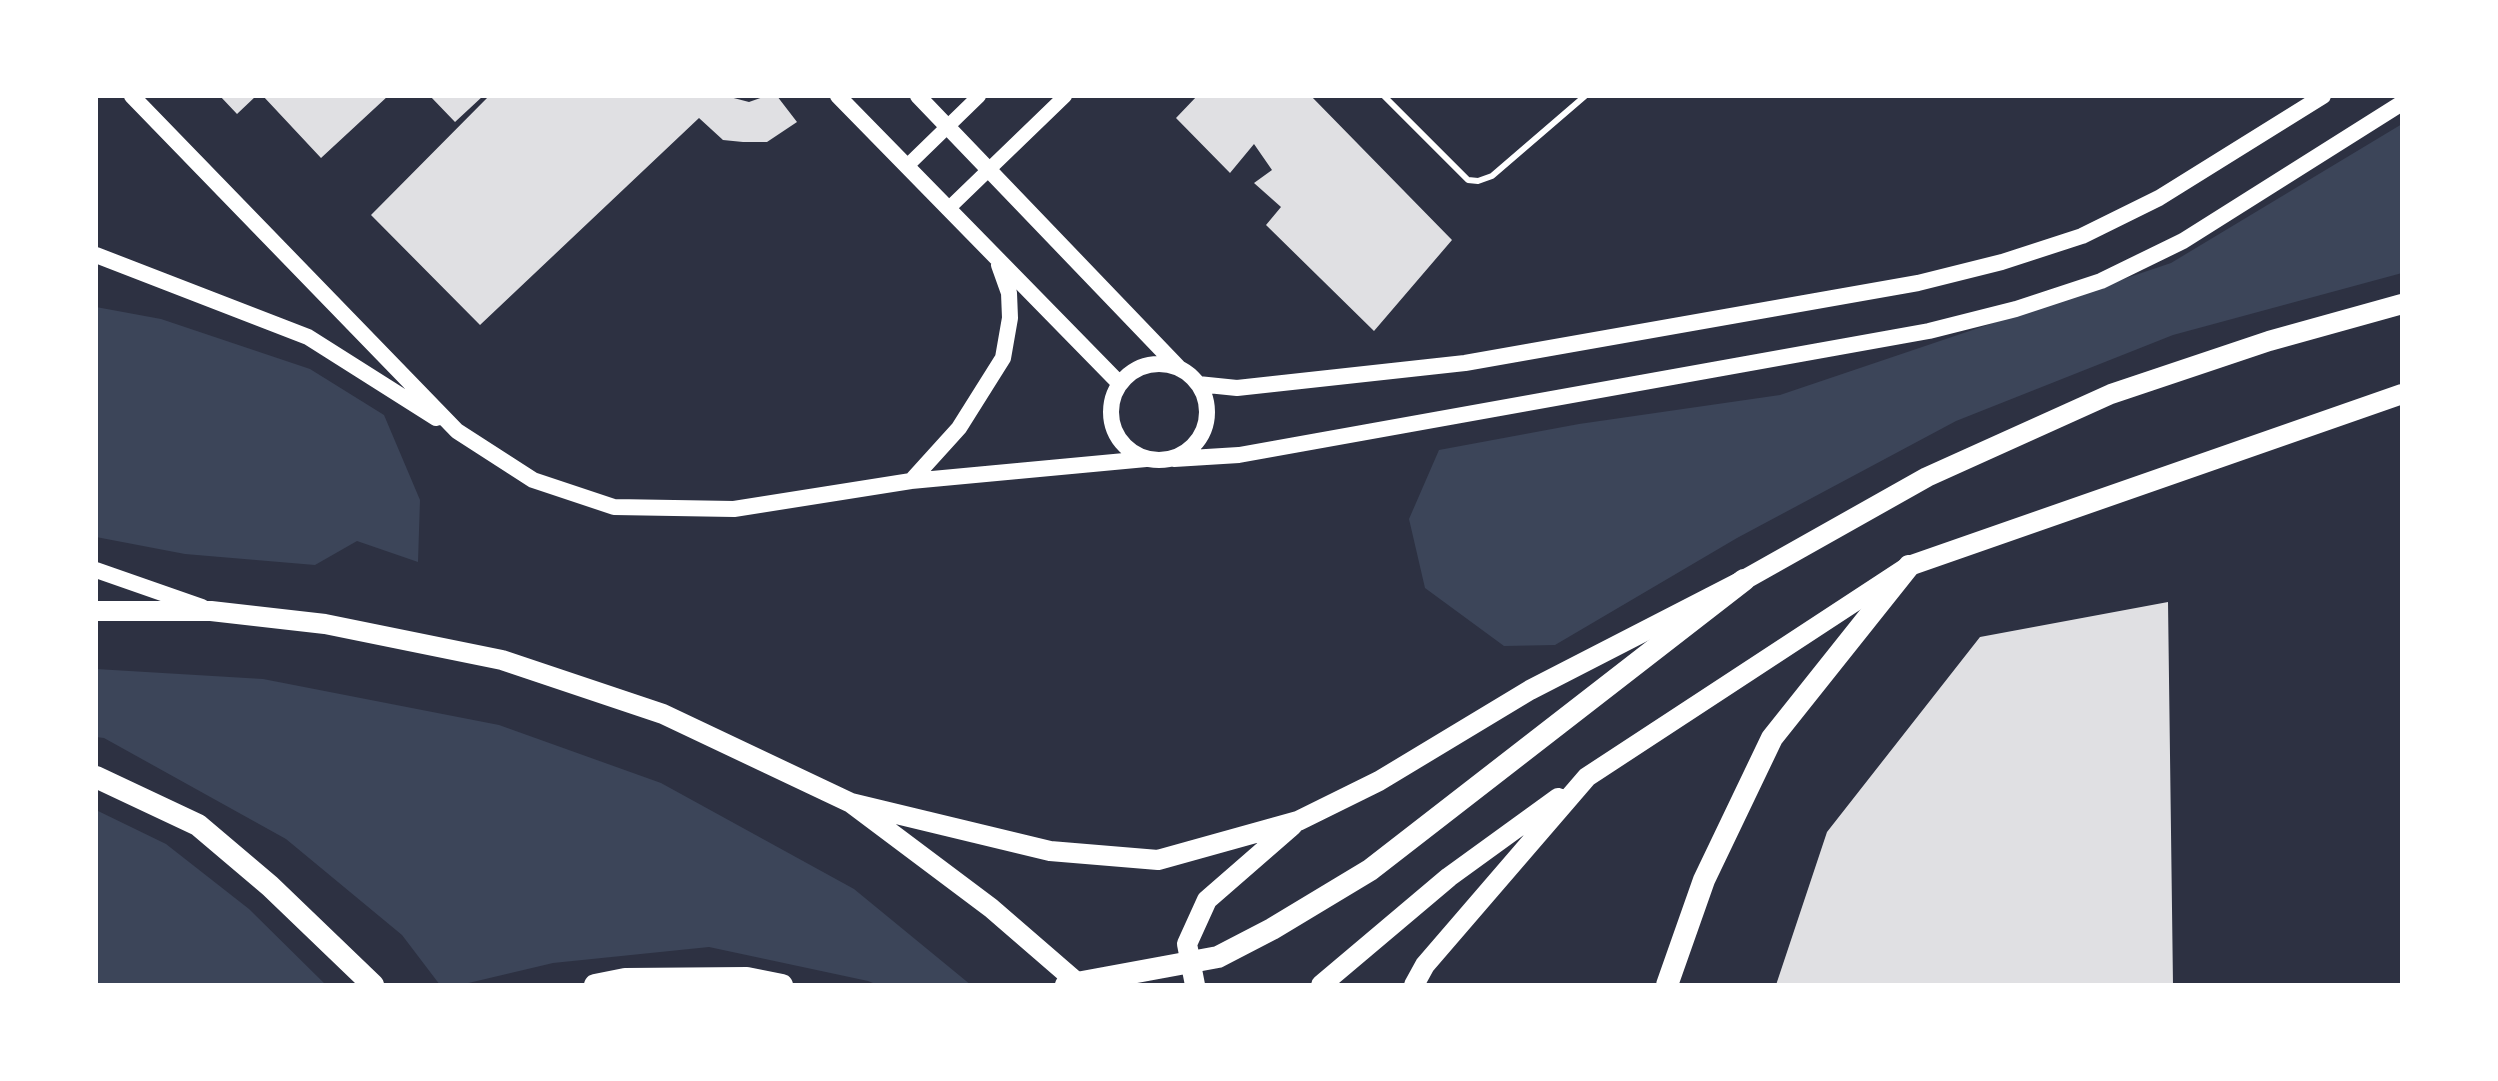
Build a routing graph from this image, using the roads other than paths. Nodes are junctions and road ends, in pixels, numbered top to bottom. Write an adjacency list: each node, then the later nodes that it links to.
1 (132, 96): 21 (main road)
2 (838, 96): 11 (main road)
3 (918, 96): 10 (main road)
4 (979, 96): 10 (street)
5 (1065, 96): 12 (street)
6 (1384, 96): 7 (lane)
7 (1585, 96)
8 (2323, 96): 19 (main road)
9 (2402, 103): 23 (main road)
10 (948, 126): 11 (street); 12 (main road)
11 (907, 166): 13 (main road)
12 (989, 169): 13 (street); 17 (main road)
13 (948, 209): 15 (main road)
14 (96, 255): 21 (main road)
15 (996, 258): 18 (main road); 24 (main road)
16 (2402, 304): 27 (main road)
17 (1180, 369): 18 (main road); 19 (main road)
18 (1120, 384): 22 (main road)
19 (1198, 384): 23 (main road)
20 (2402, 394): 25 (main road)
21 (457, 431): 24 (main road)
22 (1146, 459): 23 (main road); 24 (main road)
23 (1174, 459)
24 (911, 481)
25 (1909, 566): 31 (main road); 42 (highway)
26 (96, 570): 29 (main road)
27 (1744, 580): 33 (main road); 37 (highway)
28 (96, 611): 29 (main road)
29 (211, 611): 32 (main road)
30 (96, 777): 34 (highway)
31 (1587, 777): 40 (main road); 41 (main road)
32 (851, 803): 33 (main road); 38 (main road)
33 (1298, 821): 39 (main road)
34 (373, 985)
35 (595, 985): 36 (highway)
36 (782, 985)
37 (1066, 985)
38 (1080, 985)
39 (1195, 985)
40 (1321, 985)
41 (1414, 985)
42 (1667, 985)

